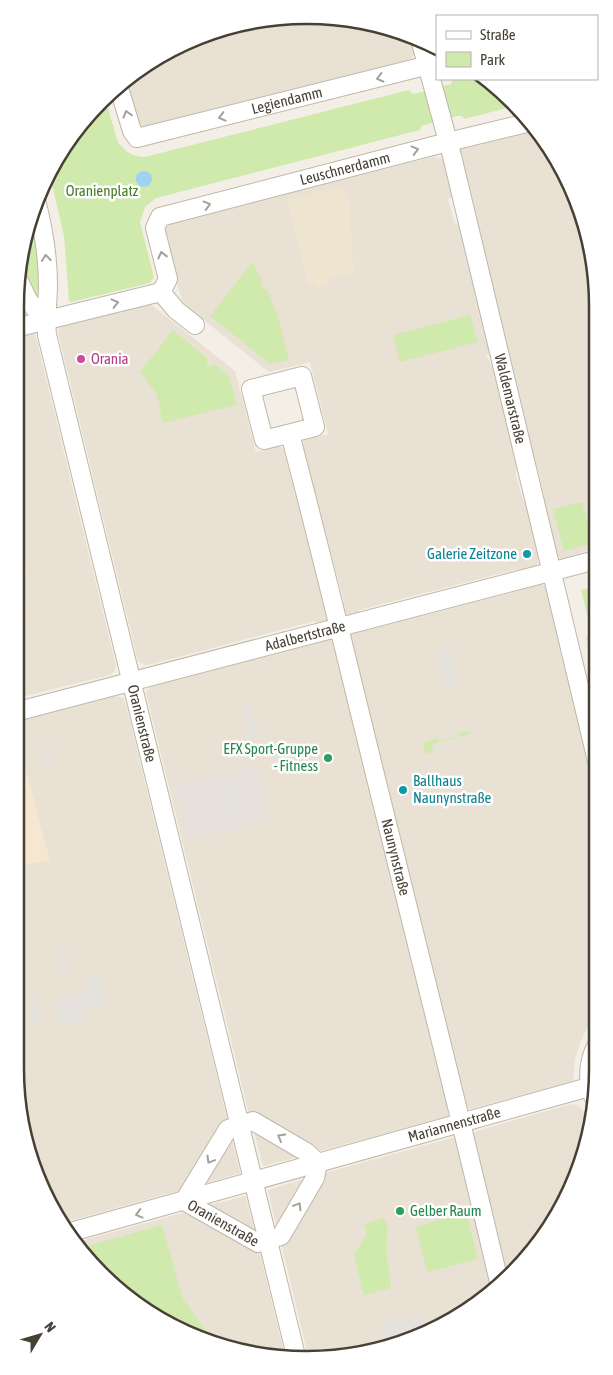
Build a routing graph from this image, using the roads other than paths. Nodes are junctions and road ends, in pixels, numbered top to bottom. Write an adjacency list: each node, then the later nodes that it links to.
1 (425, 50): 2 (street, Waldemarstraße)
2 (432, 65): 3 (street, Legiendamm, one-way to 3); 5 (street, Waldemarstraße)
3 (121, 93)
4 (522, 124): 5 (street, Leuschnerdamm)
5 (448, 142): 8 (street, Leuschnerdamm, one-way to 5); 14 (street, Waldemarstraße)
6 (39, 216): 9 (street, Oranienstraße, one-way to 6)
7 (24, 291): 9 (street, Oranienstraße)
8 (161, 292): 9 (street, one-way to 8); 10 (street)
9 (45, 321): 11 (street); 16 (street, Oranienstraße)
10 (195, 325)
11 (24, 326)
12 (290, 434): 15 (street, Naunynstraße)
13 (589, 562): 14 (street, Adalbertstraße)
14 (551, 572): 15 (street, Adalbertstraße); 18 (street, Waldemarstraße)
15 (340, 628): 16 (street, Adalbertstraße); 20 (street, Naunynstraße)
16 (132, 681): 17 (street, Adalbertstraße); 21 (street, Oranienstraße)
17 (24, 710)
18 (589, 727)
19 (588, 1092): 20 (street, Mariannenstraße)
20 (462, 1124): 22 (street, Mariannenstraße); 27 (street, Naunynstraße)
21 (240, 1125): 22 (street, one-way to 21); 23 (street); 24 (street, Oranienstraße, one-way to 24)
22 (318, 1163): 23 (street, Mariannenstraße); 26 (street, Oranienstraße, one-way to 22)
23 (254, 1181): 24 (street, Mariannenstraße); 26 (street)
24 (184, 1201): 25 (street, one-way to 25); 26 (street, Oranienstraße)
25 (75, 1231)
26 (268, 1240): 28 (street, Oranienstraße)
27 (498, 1276)
28 (295, 1351)

